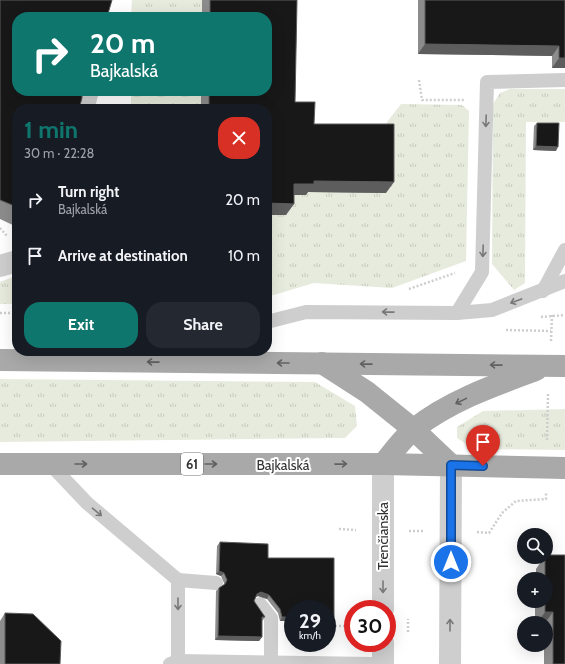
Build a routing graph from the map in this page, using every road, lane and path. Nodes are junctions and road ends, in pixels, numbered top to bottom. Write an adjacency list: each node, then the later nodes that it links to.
1 (565, 80): 9 (lane, one-way to 9)
2 (565, 250): 6 (lane)
3 (12, 262): 4 (street)
4 (0, 266)
5 (565, 281): 6 (lane)
6 (543, 291): 9 (lane, one-way to 9)
7 (0, 312): 8 (path)
8 (12, 313)
9 (458, 313): 11 (lane, one-way to 11)
10 (565, 315): 16 (path)
11 (272, 321)
12 (93, 356): 13 (main road, one-way to 12); 14 (main road)
13 (202, 357): 15 (main road, one-way to 13)
14 (0, 360)
15 (322, 364): 16 (main road, one-way to 15); 17 (main road)
16 (557, 366): 17 (main road, one-way to 17); 22 (path)
17 (413, 429): 20 (main road); 21 (main road)
18 (0, 464): 19 (main road, Bajkalská / 61)
19 (50, 464): 20 (main road, Bajkalská / 61, one-way to 20); 25 (lane, one-way to 25)
20 (383, 464): 21 (main road, Bajkalská / 61); 27 (street, Trenčianska, one-way to 27)
21 (451, 465): 22 (main road, Bajkalská / 61); 24 (street)
22 (556, 467): 24 (path)
23 (409, 531): 24 (path)
24 (451, 532): 34 (street, one-way to 24)
25 (178, 580): 26 (lane); 30 (lane, one-way to 30)
26 (216, 583)
27 (383, 600)
28 (260, 604): 31 (lane)
29 (383, 652): 33 (street)
30 (175, 663): 31 (lane)
31 (271, 663): 32 (lane)
32 (373, 664)
33 (383, 664)
34 (450, 664)

